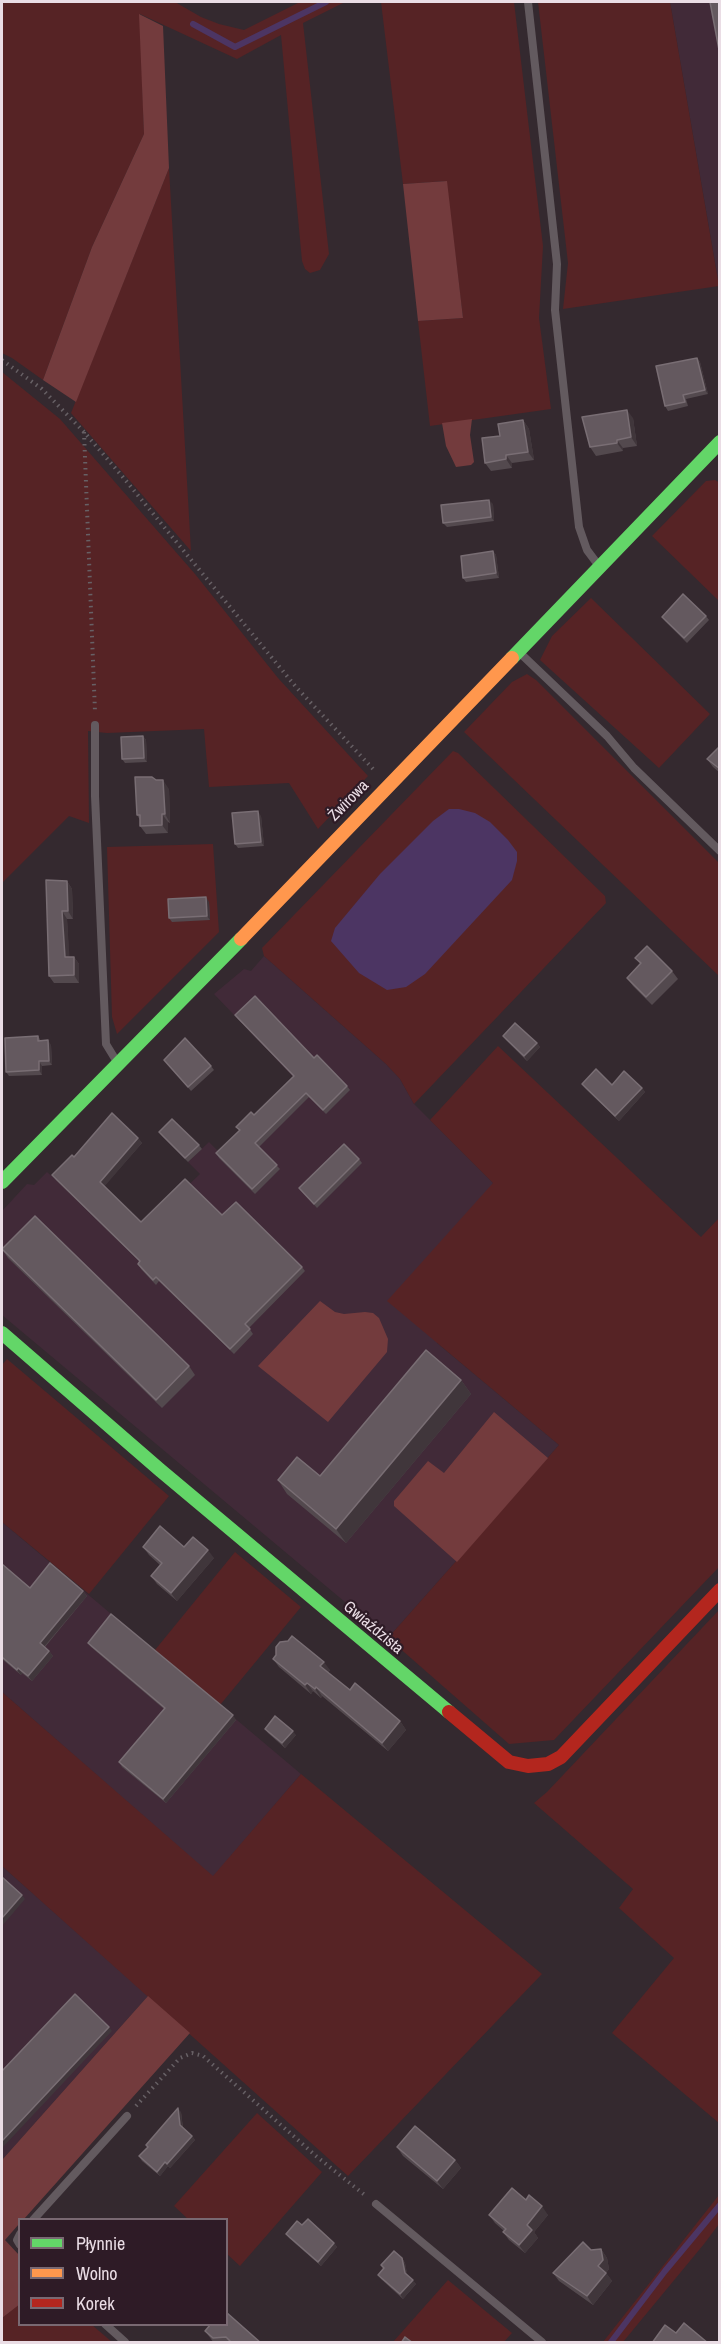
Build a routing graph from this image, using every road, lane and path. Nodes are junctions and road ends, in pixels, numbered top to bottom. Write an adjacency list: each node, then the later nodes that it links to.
1 (528, 2): 5 (lane)
2 (2, 360): 3 (path)
3 (84, 432): 7 (path); 8 (path)
4 (720, 442): 5 (street, Żwirowa)
5 (599, 566): 6 (street, Żwirowa)
6 (517, 651): 8 (street, Żwirowa); 9 (lane)
7 (95, 725): 10 (lane)
8 (388, 784): 10 (street, Żwirowa)
9 (720, 851)
10 (117, 1063): 11 (street, Żwirowa)
11 (2, 1182)
12 (2, 1333): 13 (street, Gwiaździsta)
13 (720, 1590)
14 (127, 2116): 15 (path); 16 (lane)
15 (375, 2204): 19 (lane)
16 (35, 2218)
17 (106, 2326): 18 (lane)
18 (125, 2343)
19 (542, 2343)

